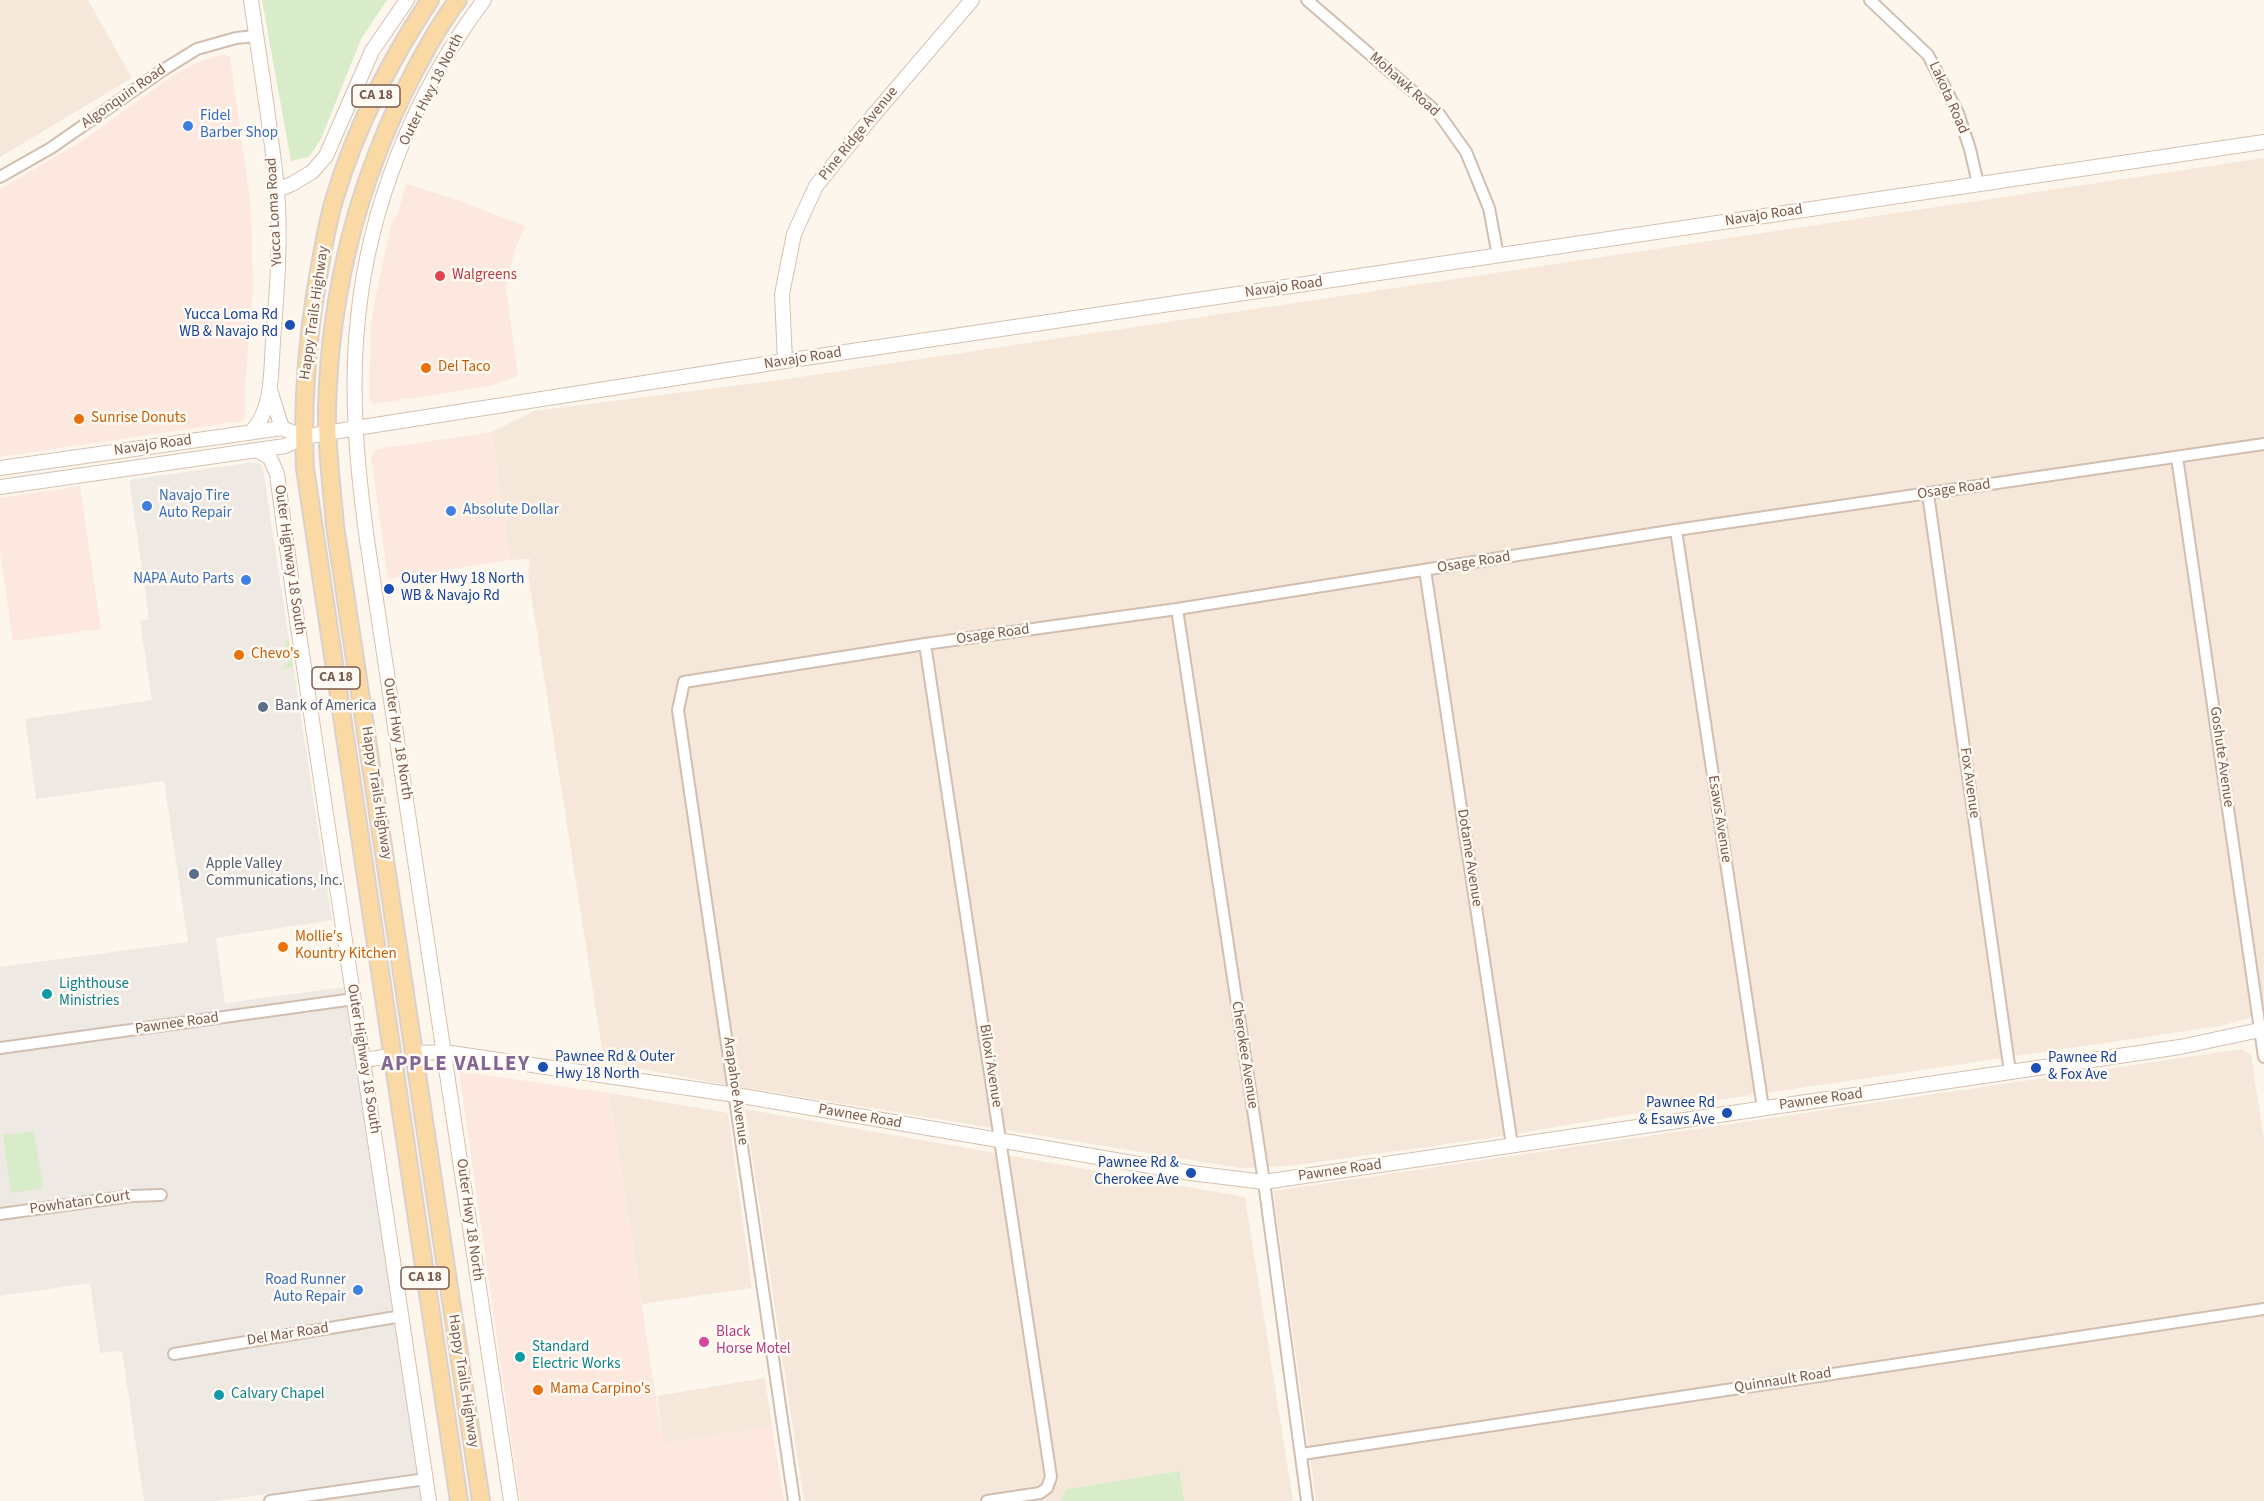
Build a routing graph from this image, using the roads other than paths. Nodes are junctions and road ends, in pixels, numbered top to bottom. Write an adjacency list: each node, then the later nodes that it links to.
1 (251, 0): 9 (street, Yucca Loma Road)
2 (407, 0): 13 (street)
3 (430, 0): 21 (main road, Happy Trails Highway / CA 18)
4 (458, 0): 20 (main road, Happy Trails Highway / CA 18)
5 (484, 0): 18 (street, Outer Hwy 18 North)
6 (972, 0): 15 (street, Pine Ridge Avenue)
7 (1307, 0): 14 (street, Mohawk Road)
8 (1870, 0): 12 (street, Lakota Road)
9 (256, 36): 11 (street, Algonquin Road); 13 (street, Yucca Loma Road)
10 (2264, 142): 12 (street, Navajo Road)
11 (0, 177)
12 (1978, 184): 14 (street, Navajo Road)
13 (277, 190): 16 (street, Yucca Loma Road)
14 (1498, 256): 15 (street, Navajo Road)
15 (785, 361): 18 (street, Navajo Road)
16 (270, 390): 17 (street); 19 (street)
17 (282, 428): 19 (street, Navajo Road); 21 (street, Navajo Road)
18 (356, 428): 20 (street, Navajo Road); 39 (street, Outer Hwy 18 North)
19 (251, 432): 26 (street, Navajo Road)
20 (327, 434): 21 (street, Navajo Road); 40 (main road, Happy Trails Highway / CA 18)
21 (304, 437): 23 (street, Navajo Road); 35 (main road, Happy Trails Highway / CA 18)
22 (2264, 444): 25 (street, Osage Road)
23 (285, 446): 24 (street, Navajo Road); 27 (street)
24 (256, 450): 27 (street); 28 (street, Navajo Road)
25 (2177, 457): 29 (street, Osage Road); 37 (street, Goshute Avenue)
26 (0, 468)
27 (277, 474): 36 (street, Outer Highway 18 South)
28 (0, 487)
29 (1928, 494): 30 (street, Osage Road); 44 (street, Fox Avenue)
30 (1676, 530): 31 (street, Osage Road); 46 (street, Esaws Avenue)
31 (1425, 570): 32 (street, Osage Road); 48 (street, Dotame Avenue)
32 (1177, 609): 33 (street, Osage Road); 50 (street, Cherokee Avenue)
33 (925, 644): 34 (street, Osage Road); 47 (street, Biloxi Avenue)
34 (684, 682): 45 (street, Arapahoe Avenue)
35 (372, 918): 40 (main road); 41 (main road, Happy Trails Highway / CA 18)
36 (354, 999): 38 (street, Pawnee Road); 43 (street, Outer Highway 18 South)
37 (2262, 1030): 42 (street, Goshute Avenue); 44 (street, Pawnee Road)
38 (0, 1048)
39 (444, 1052): 40 (street, Pawnee Road); 45 (street, Pawnee Road); 62 (street, Outer Hwy 18 North)
40 (416, 1053): 49 (main road, Happy Trails Highway / CA 18)
41 (392, 1056): 43 (street); 49 (main road); 60 (main road, Happy Trails Highway / CA 18)
42 (2264, 1056)
43 (364, 1060): 54 (street, Outer Highway 18 South)
44 (2010, 1072): 46 (street, Pawnee Road)
45 (736, 1095): 47 (street, Pawnee Road); 63 (street, Arapahoe Avenue)
46 (1763, 1108): 48 (street, Pawnee Road)
47 (1001, 1141): 50 (street, Pawnee Road); 64 (street, Biloxi Avenue)
48 (1512, 1145): 50 (street, Pawnee Road)
49 (433, 1178): 61 (main road, Happy Trails Highway / CA 18)
50 (1264, 1182): 56 (street, Cherokee Avenue)
51 (161, 1195): 52 (street, Powhatan Court)
52 (0, 1214)
53 (2264, 1308): 56 (street, Quinnault Road)
54 (402, 1316): 55 (street, Del Mar Road); 57 (street, Outer Highway 18 South)
55 (174, 1354)
56 (1302, 1454): 65 (street, Cherokee Avenue)
57 (426, 1479): 58 (street); 59 (street, Outer Highway 18 South)
58 (270, 1501)
59 (429, 1501)
60 (459, 1501)
61 (482, 1501)
62 (511, 1501)
63 (794, 1501)
64 (987, 1501)
65 (1307, 1501)

